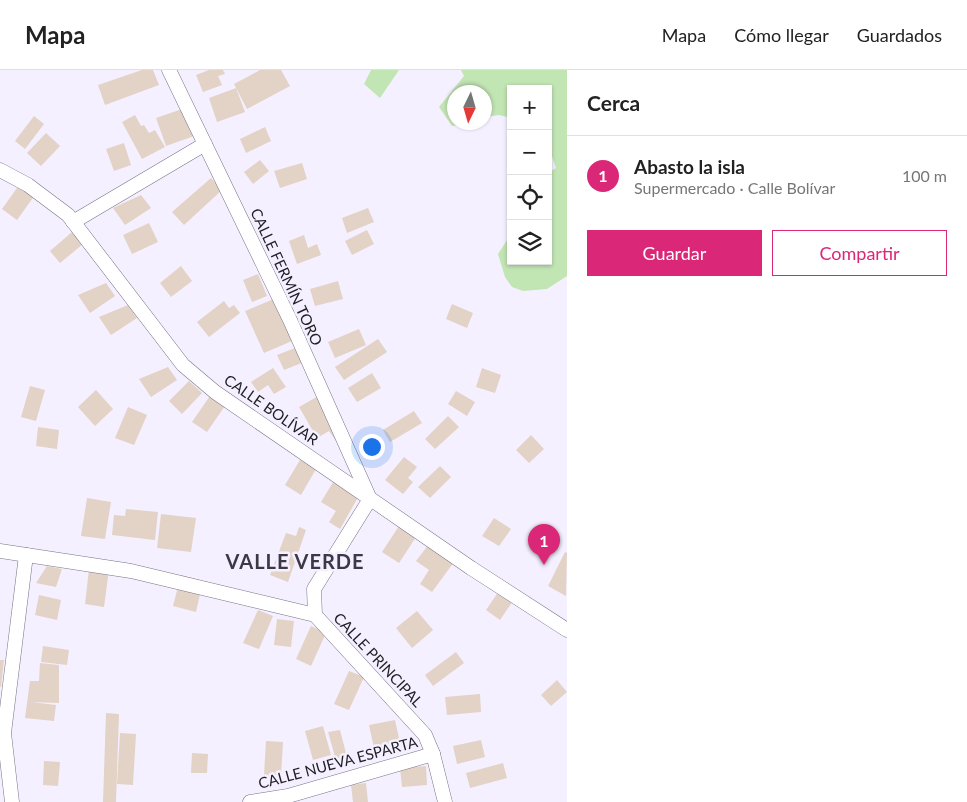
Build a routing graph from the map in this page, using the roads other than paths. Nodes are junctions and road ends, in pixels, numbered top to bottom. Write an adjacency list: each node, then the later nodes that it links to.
1 (169, 70): 2 (street, CALLE FERMÍN TORO)
2 (205, 144): 4 (street); 5 (street, CALLE FERMÍN TORO)
3 (0, 170): 4 (street, CALLE BOLÍVAR)
4 (73, 222): 5 (street, CALLE BOLÍVAR)
5 (370, 499): 8 (street); 9 (street, CALLE BOLÍVAR)
6 (0, 550): 7 (street, CALLE PRINCIPAL)
7 (26, 554): 8 (street, CALLE PRINCIPAL); 11 (street)
8 (314, 615): 10 (street, CALLE PRINCIPAL)
9 (567, 630)
10 (433, 754): 12 (street, CALLE NUEVA ESPARTA); 13 (street, CALLE PRINCIPAL)
11 (12, 802)
12 (250, 802)
13 (445, 802)

